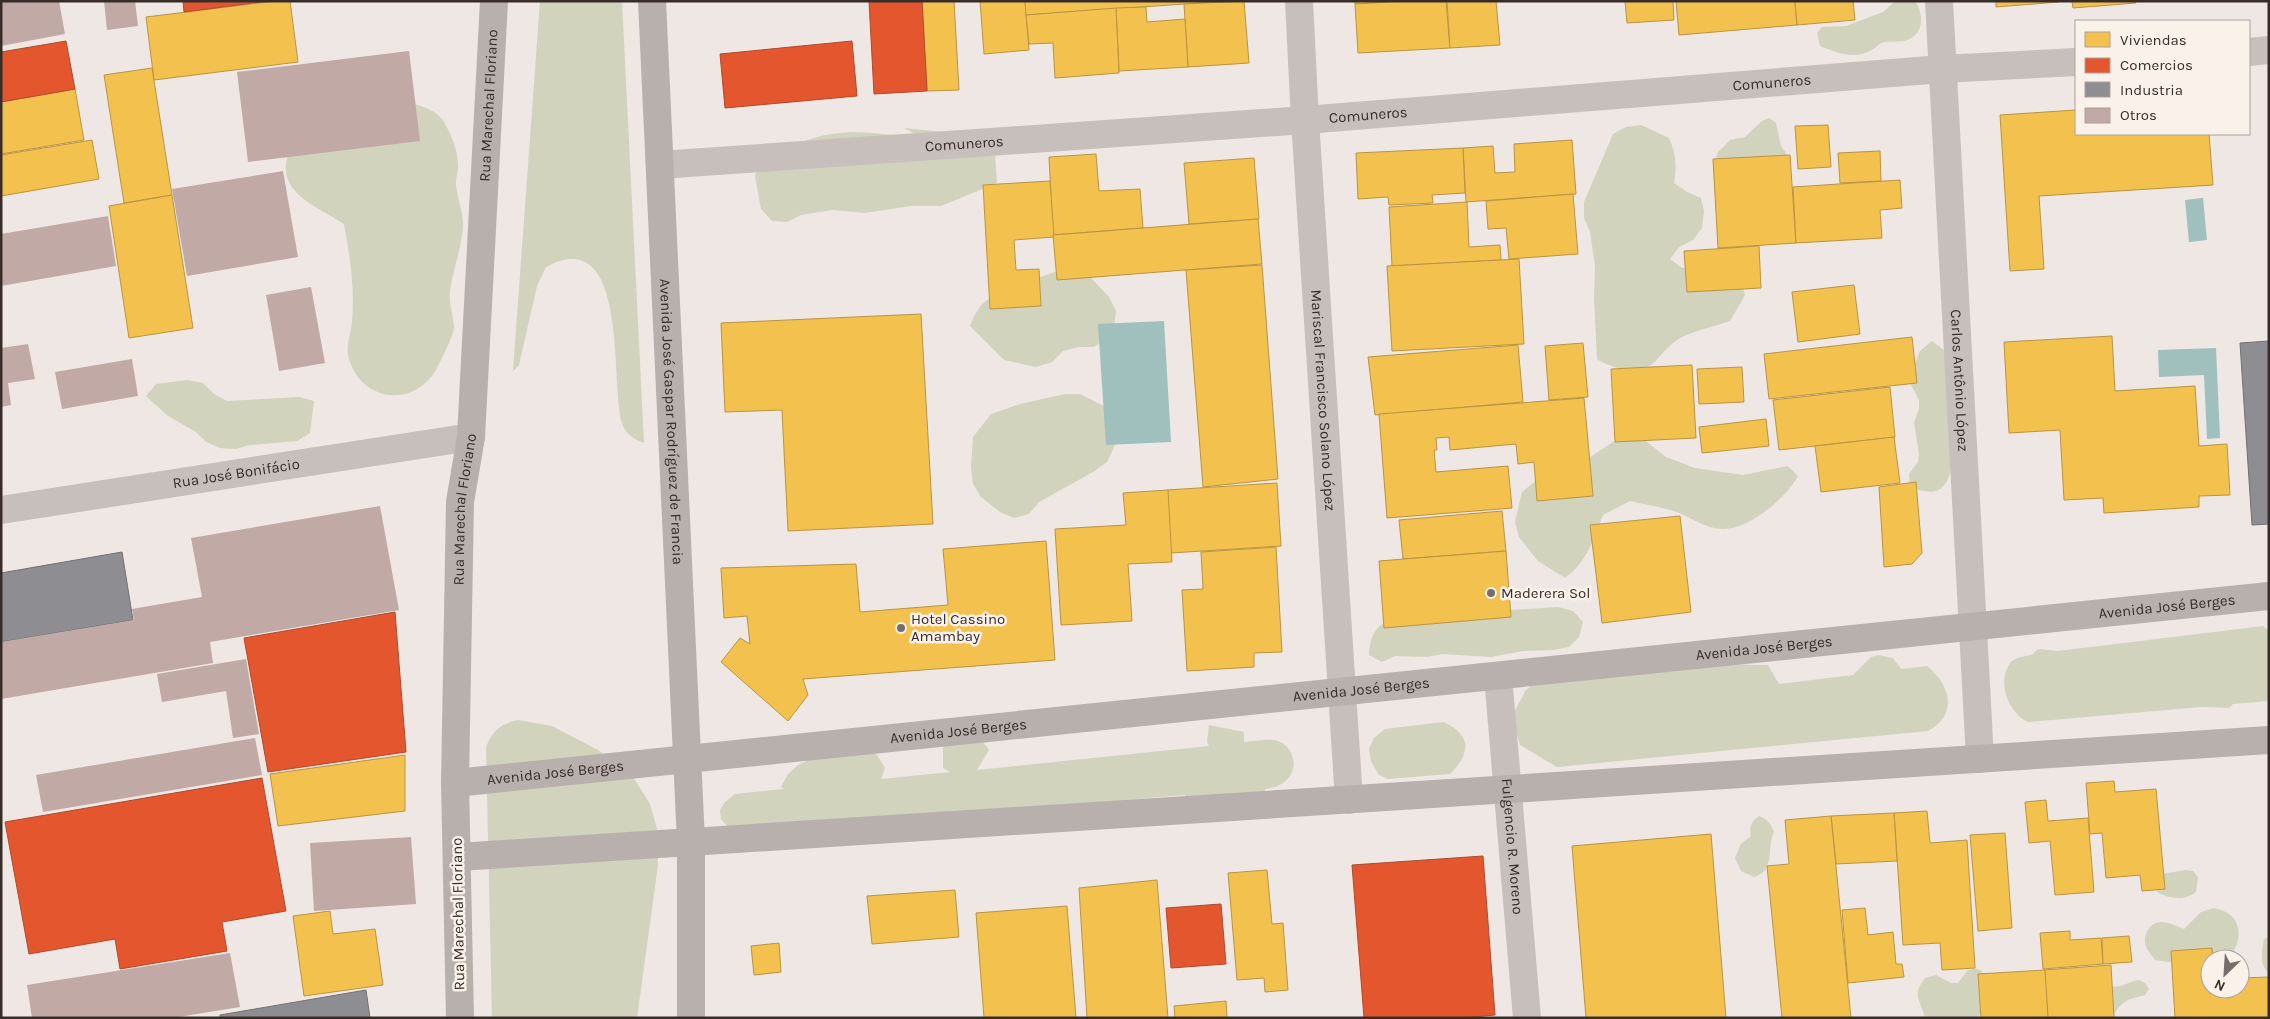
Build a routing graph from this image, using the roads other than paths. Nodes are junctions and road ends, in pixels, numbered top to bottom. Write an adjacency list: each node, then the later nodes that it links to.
1 (494, 1): 11 (main road, Rua Marechal Floriano)
2 (652, 1): 10 (main road, Avenida José Gaspar Rodríguez de Francia)
3 (1299, 1): 9 (street, Mariscal Francisco Solano López)
4 (1939, 1): 8 (street, Carlos Antônio López)
5 (2269, 50): 6 (street)
6 (2250, 52)
7 (2075, 62): 8 (street, Comuneros)
8 (1942, 69): 9 (street, Comuneros); 14 (street, Carlos Antônio López)
9 (1305, 120): 10 (street, Comuneros); 16 (street, Mariscal Francisco Solano López)
10 (660, 165): 18 (main road, Avenida José Gaspar Rodríguez de Francia)
11 (471, 437): 12 (street, Rua José Bonifácio); 20 (main road, Rua Marechal Floriano)
12 (1, 510)
13 (2269, 596): 14 (main road, Avenida José Berges)
14 (1973, 627): 15 (main road, Avenida José Berges); 19 (street, Carlos Antônio López)
15 (1498, 676): 16 (main road, Avenida José Berges); 21 (street, Fulgencio R. Moreno)
16 (1342, 692): 18 (main road, Avenida José Berges); 22 (street, Mariscal Francisco Solano López)
17 (2269, 740): 19 (main road)
18 (687, 759): 20 (main road, Avenida José Berges); 23 (main road, Avenida José Gaspar Rodríguez de Francia)
19 (1980, 759): 21 (main road)
20 (454, 783): 24 (main road, Rua Marechal Floriano)
21 (1508, 789): 22 (main road); 27 (street, Fulgencio R. Moreno)
22 (1350, 800): 23 (main road)
23 (691, 842): 24 (main road); 26 (main road, Avenida José Gaspar Rodríguez de Francia)
24 (458, 857): 25 (main road, Rua Marechal Floriano)
25 (460, 1018)
26 (690, 1018)
27 (1527, 1018)

